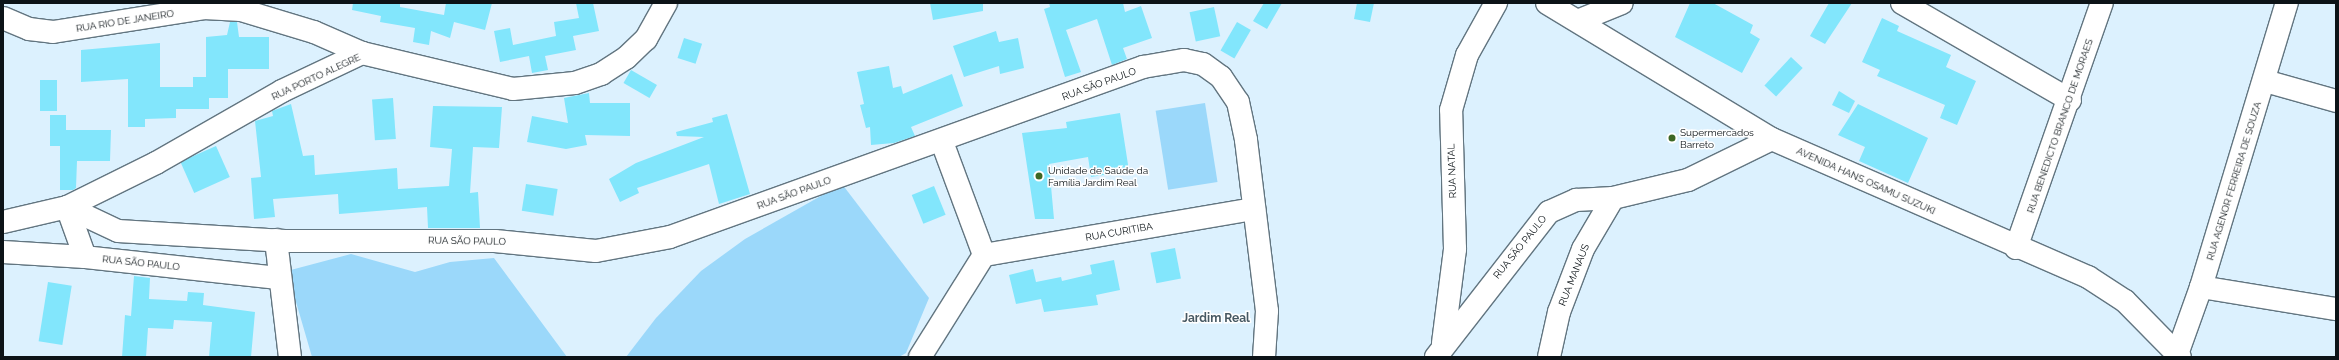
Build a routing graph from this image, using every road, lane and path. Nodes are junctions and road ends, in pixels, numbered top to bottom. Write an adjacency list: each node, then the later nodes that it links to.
1 (666, 3): 10 (street, RUA PORTO ALEGRE)
2 (1496, 3): 28 (street, RUA NATAL)
3 (1547, 3): 9 (street, AVENIDA HANS OSAMU SUZUKI)
4 (1622, 3): 9 (street)
5 (1902, 3): 12 (street)
6 (2102, 3): 12 (street, RUA BENEDICTO BRANCO DE MORAES)
7 (2288, 3): 11 (street, RUA AGENOR FERREIRA DE SOUZA)
8 (3, 18): 10 (street, RUA RIO DE JANEIRO)
9 (1580, 20): 14 (street, AVENIDA HANS OSAMU SUZUKI)
10 (362, 53): 17 (street, RUA PORTO ALEGRE)
11 (2265, 80): 13 (street); 26 (street, RUA AGENOR FERREIRA DE SOUZA)
12 (2070, 100): 21 (street, RUA BENEDICTO BRANCO DE MORAES)
13 (2336, 101)
14 (1772, 140): 16 (street, RUA SÃO PAULO); 21 (street, AVENIDA HANS OSAMU SUZUKI)
15 (942, 142): 18 (street, RUA SÃO PAULO); 20 (street, RUA SÃO PAULO); 23 (street)
16 (1613, 198): 28 (street, RUA SÃO PAULO); 33 (street, RUA MANAUS)
17 (67, 207): 19 (street, RUA PORTO ALEGRE); 20 (street, RUA SÃO PAULO); 24 (street)
18 (1254, 209): 23 (street, RUA CURITIBA); 29 (street, RUA SÃO PAULO)
19 (3, 222)
20 (276, 240): 25 (street)
21 (2016, 248): 30 (street, AVENIDA HANS OSAMU SUZUKI)
22 (3, 252): 24 (street, RUA SÃO PAULO)
23 (984, 255): 32 (street)
24 (85, 257): 25 (street, RUA SÃO PAULO)
25 (279, 278): 31 (street)
26 (2201, 287): 27 (street); 30 (street, RUA AGENOR FERREIRA DE SOUZA)
27 (2336, 309)
28 (1439, 352)
29 (1263, 356)
30 (2178, 356)
31 (290, 357)
32 (920, 357)
33 (1549, 357)

